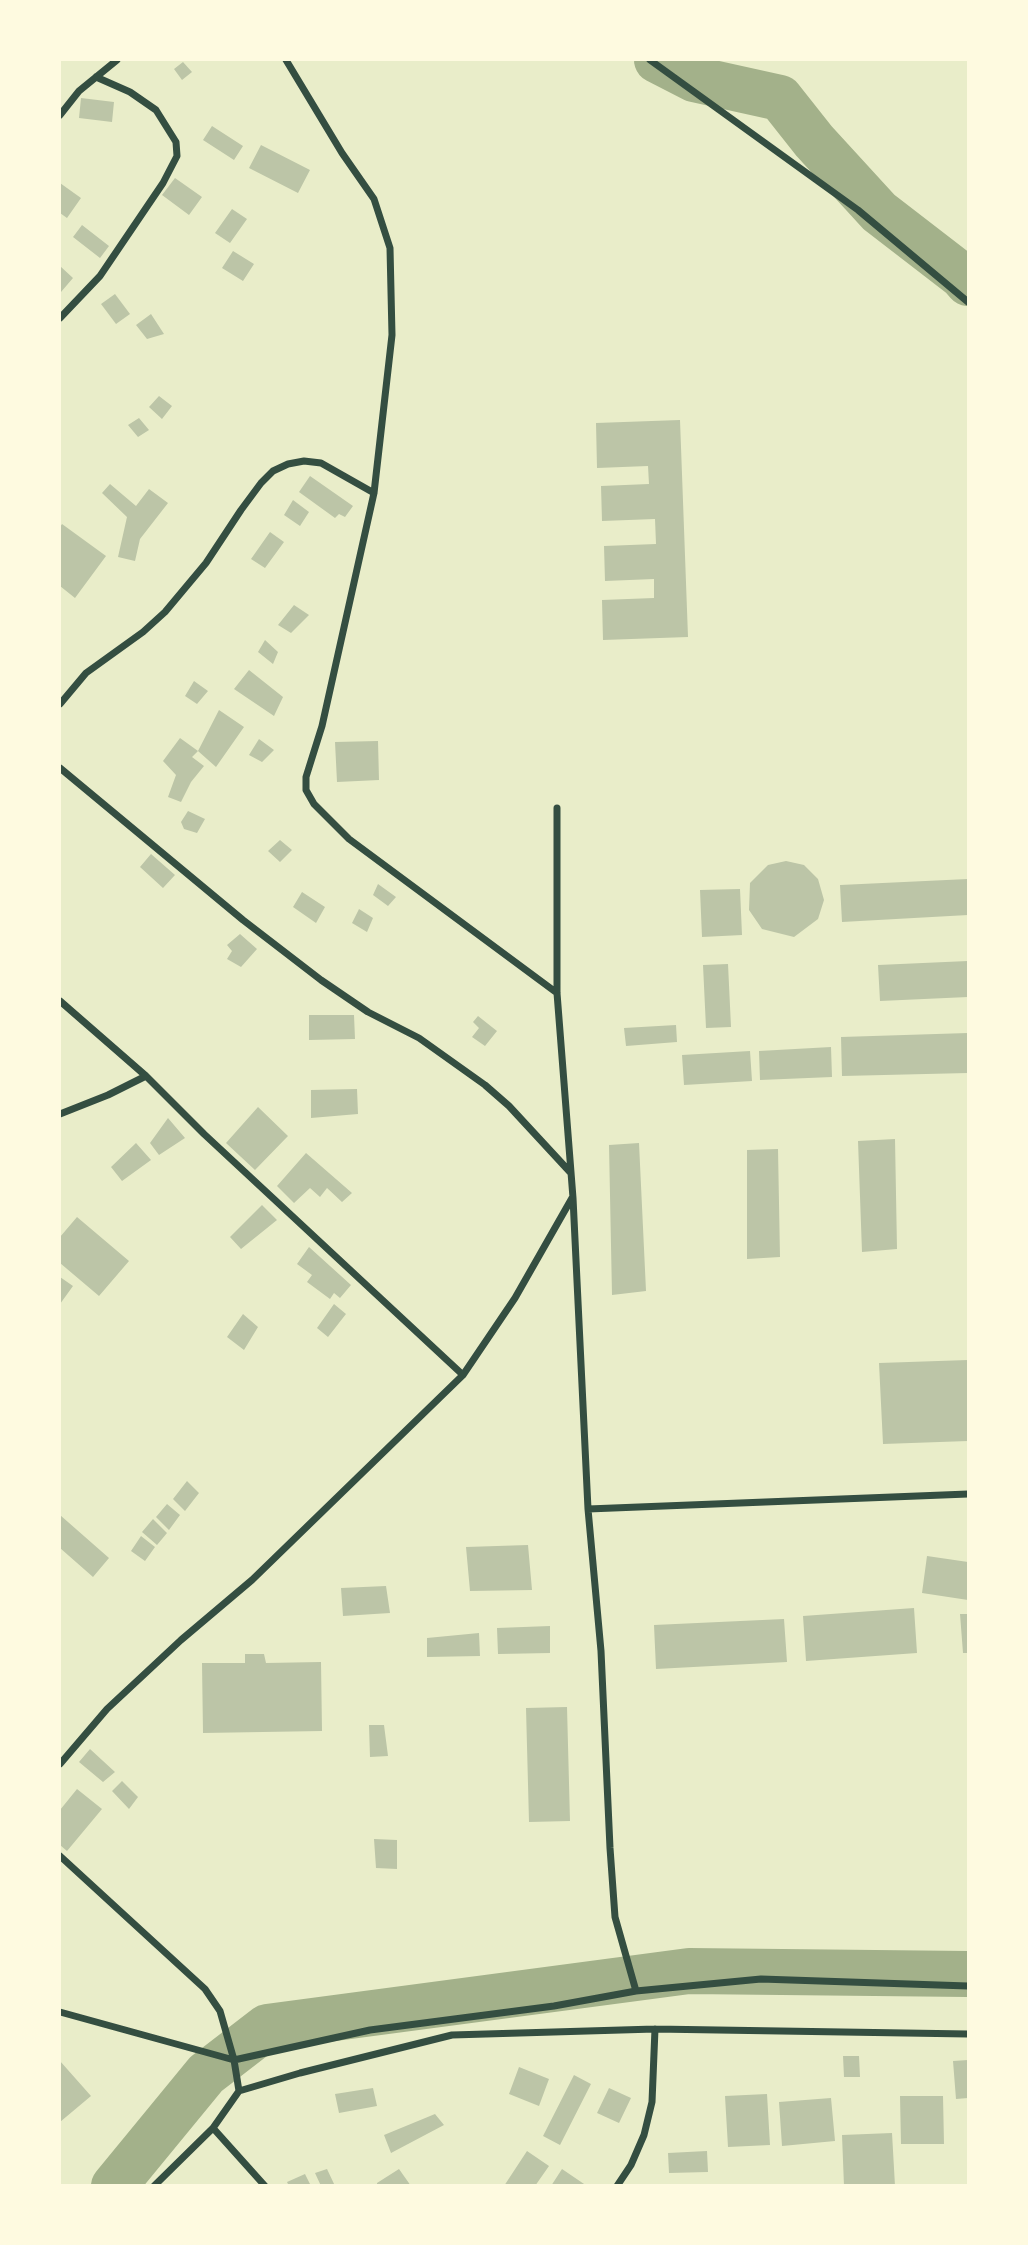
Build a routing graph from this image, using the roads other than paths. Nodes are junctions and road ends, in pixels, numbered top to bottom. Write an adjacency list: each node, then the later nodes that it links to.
1 (117, 60): 4 (street)
2 (286, 60): 8 (street)
3 (650, 60): 6 (street)
4 (96, 77): 5 (street); 7 (street)
5 (60, 115)
6 (968, 302)
7 (60, 318)
8 (374, 493): 9 (street); 12 (street)
9 (60, 704)
10 (60, 768): 16 (street)
11 (557, 808): 12 (street)
12 (557, 993): 16 (street)
13 (60, 1001): 14 (street)
14 (146, 1076): 15 (street); 18 (street)
15 (60, 1114)
16 (570, 1172): 17 (street)
17 (573, 1198): 18 (street); 20 (street)
18 (463, 1375): 21 (street)
19 (968, 1494): 20 (street)
20 (588, 1509): 24 (street)
21 (60, 1764)
22 (60, 1856): 28 (street)
23 (968, 1986): 24 (street)
24 (636, 1991): 28 (street)
25 (60, 2012): 28 (street)
26 (654, 2029): 27 (street); 29 (street); 33 (street)
27 (968, 2034)
28 (234, 2060): 29 (street)
29 (239, 2091): 30 (street)
30 (213, 2128): 31 (street); 32 (street)
31 (154, 2186)
32 (265, 2186)
33 (617, 2186)

